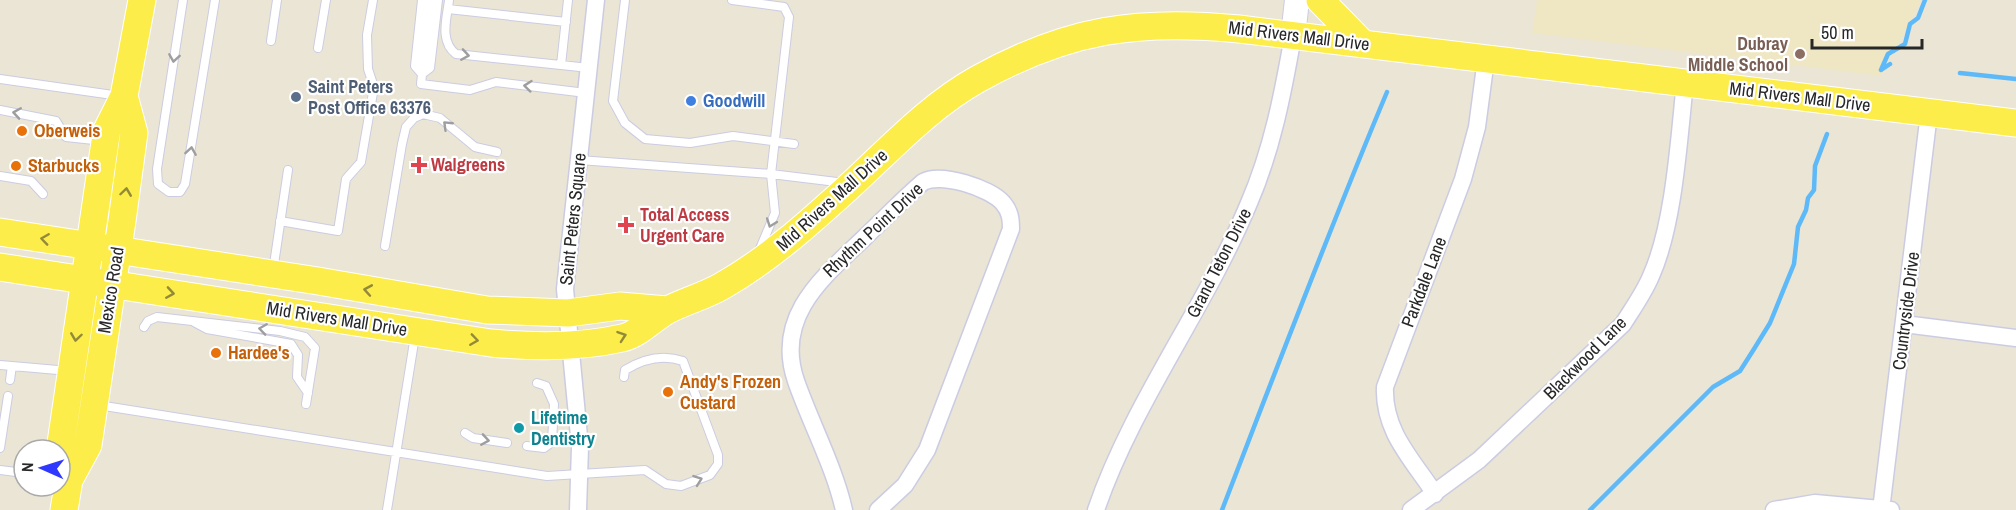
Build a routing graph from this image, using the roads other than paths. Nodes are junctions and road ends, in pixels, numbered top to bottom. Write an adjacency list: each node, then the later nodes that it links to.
1 (142, 0): 29 (main road, Mexico Road)
2 (183, 0): 3 (lane, one-way to 3)
3 (215, 0)
4 (277, 0): 19 (lane)
5 (326, 0): 21 (lane)
6 (373, 0): 43 (lane)
7 (422, 0): 25 (lane)
8 (430, 0): 25 (lane)
9 (438, 0): 25 (lane)
10 (568, 0): 17 (lane)
11 (596, 0): 24 (street, Saint Peters Square)
12 (625, 0): 33 (lane)
13 (732, 0): 33 (lane)
14 (1297, 0): 18 (street, Grand Teton Drive)
15 (1320, 0): 20 (main road)
16 (448, 4): 17 (lane); 23 (lane, one-way to 23)
17 (566, 22): 23 (lane)
18 (1293, 36): 20 (main road, Mid Rivers Mall Drive); 41 (main road, Mid Rivers Mall Drive); 84 (street, Grand Teton Drive)
19 (271, 41)
20 (1363, 44): 22 (main road, Mid Rivers Mall Drive)
21 (318, 48)
22 (1486, 59): 27 (main road, Mid Rivers Mall Drive); 79 (street, Parkdale Lane)
23 (561, 65): 24 (lane)
24 (589, 68): 28 (street, Saint Peters Square)
25 (422, 74): 28 (lane, one-way to 25)
26 (0, 79): 29 (lane)
27 (1685, 82): 31 (main road, Mid Rivers Mall Drive); 79 (street, Blackwood Lane)
28 (586, 93): 37 (street, Saint Peters Square)
29 (124, 96): 34 (main road, Mexico Road); 47 (main road, Mexico Road, one-way to 29)
30 (0, 110): 34 (lane, one-way to 30)
31 (1929, 113): 32 (main road, Mid Rivers Mall Drive); 56 (street, Countryside Drive)
32 (2016, 123)
33 (773, 141): 35 (lane); 39 (lane)
34 (105, 142): 45 (main road, Mexico Road)
35 (794, 144)
36 (497, 152): 46 (lane, one-way to 46)
37 (579, 160): 39 (lane); 54 (street, Saint Peters Square)
38 (288, 170): 43 (lane)
39 (771, 174): 41 (lane); 49 (lane, one-way to 49)
40 (0, 177): 42 (lane)
41 (852, 184): 49 (main road, Mid Rivers Mall Drive)
42 (43, 194)
43 (280, 221): 50 (lane)
44 (0, 232): 45 (main road, Mid Rivers Mall Drive, one-way to 44)
45 (90, 245): 47 (main road, Mid Rivers Mall Drive); 51 (main road, Mexico Road)
46 (384, 246)
47 (117, 250): 50 (main road, Mid Rivers Mall Drive); 52 (main road, Mexico Road)
48 (0, 267): 51 (main road, Mid Rivers Mall Drive)
49 (751, 269): 53 (main road, Mid Rivers Mall Drive)
50 (272, 274): 54 (main road, Mid Rivers Mall Drive, one-way to 50)
51 (85, 279): 52 (main road, Mid Rivers Mall Drive); 63 (main road, Mexico Road, one-way to 63)
52 (113, 284): 58 (main road, Mid Rivers Mall Drive, one-way to 58); 70 (main road, Mexico Road)
53 (667, 310): 54 (main road, Mid Rivers Mall Drive); 60 (main road, Mid Rivers Mall Drive, one-way to 53)
54 (568, 313): 60 (street, Saint Peters Square)
55 (190, 321): 57 (lane); 67 (lane); 67 (lane, one-way to 55)
56 (1904, 324): 59 (street); 87 (street, Countryside Drive)
57 (144, 327)
58 (416, 331): 60 (main road, Mid Rivers Mall Drive, one-way to 60); 76 (lane)
59 (2016, 338)
60 (571, 345): 78 (street, Saint Peters Square)
61 (0, 365): 62 (lane)
62 (12, 366): 63 (lane); 65 (lane)
63 (71, 371): 72 (main road, Mexico Road)
64 (624, 377): 78 (lane, one-way to 64)
65 (10, 380)
66 (537, 383): 74 (lane)
67 (308, 393): 69 (lane)
68 (8, 396): 75 (lane)
69 (306, 404)
70 (95, 405): 76 (lane); 77 (main road, Mexico Road)
71 (465, 433): 73 (lane, one-way to 73)
72 (61, 438)
73 (507, 443)
74 (527, 446)
75 (0, 448)
76 (396, 452): 78 (lane); 80 (lane)
77 (72, 468)
78 (581, 476): 81 (street, Saint Peters Square)
79 (1435, 494): 85 (street, Blackwood Lane)
80 (387, 510)
81 (578, 510)
82 (844, 510): 83 (street, Rhythm Point Drive)
83 (878, 510)
84 (1096, 510)
85 (1412, 510)
86 (1774, 510): 87 (street)
87 (1885, 510)

